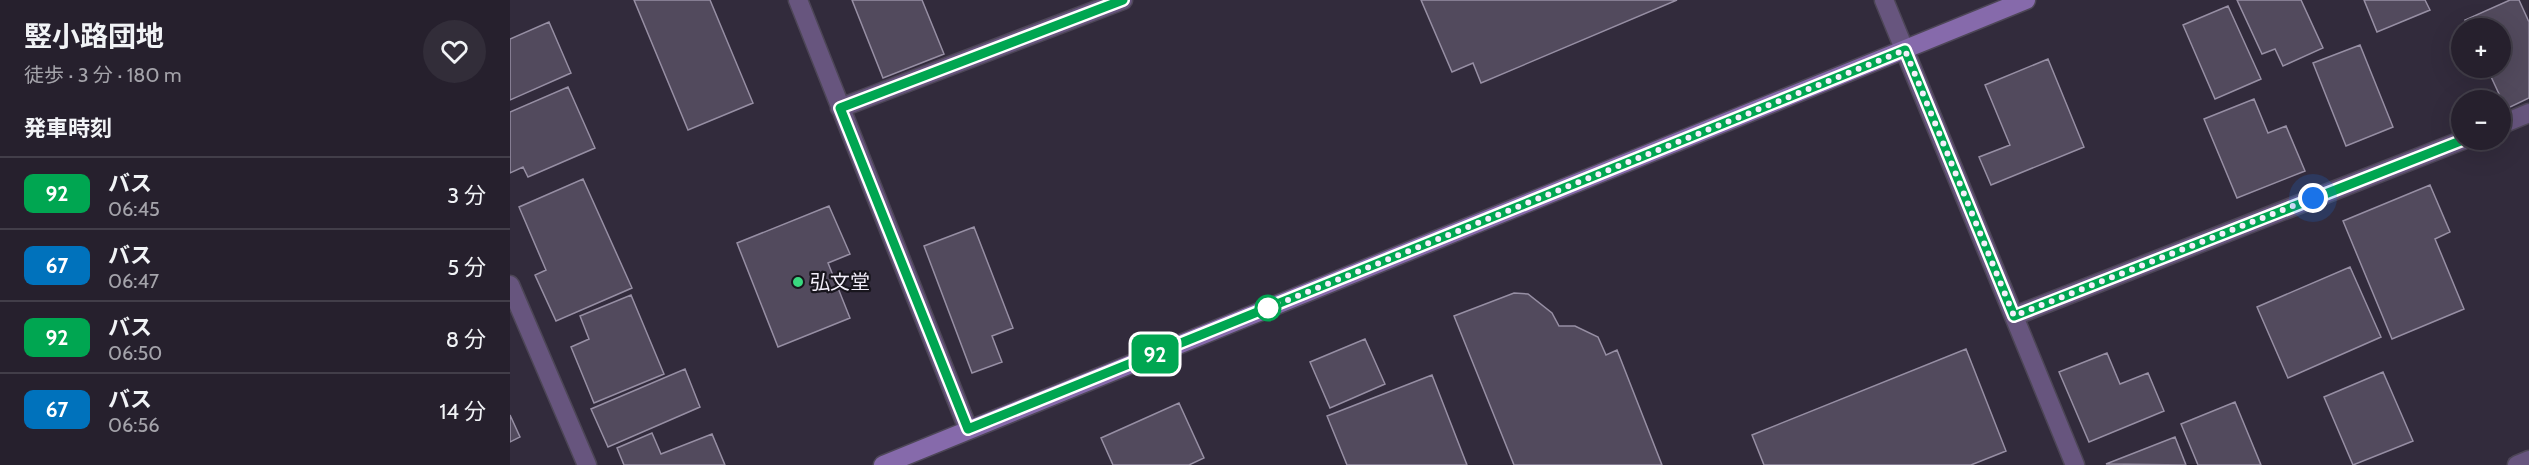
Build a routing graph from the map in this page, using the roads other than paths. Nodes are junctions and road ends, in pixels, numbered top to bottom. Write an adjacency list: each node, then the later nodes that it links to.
1 (798, 0): 6 (street)
2 (1123, 0): 6 (street)
3 (1884, 0): 5 (street)
4 (2026, 0): 5 (street)
5 (1905, 50): 11 (street); 12 (street)
6 (840, 108): 12 (street)
7 (2529, 113): 8 (street)
8 (2511, 120)
9 (2451, 145): 11 (street)
10 (510, 285): 14 (street)
11 (2014, 316): 16 (street)
12 (968, 429): 15 (street)
13 (2529, 460): 17 (street)
14 (588, 465)
15 (883, 465)
16 (2075, 465)
17 (2517, 465)

